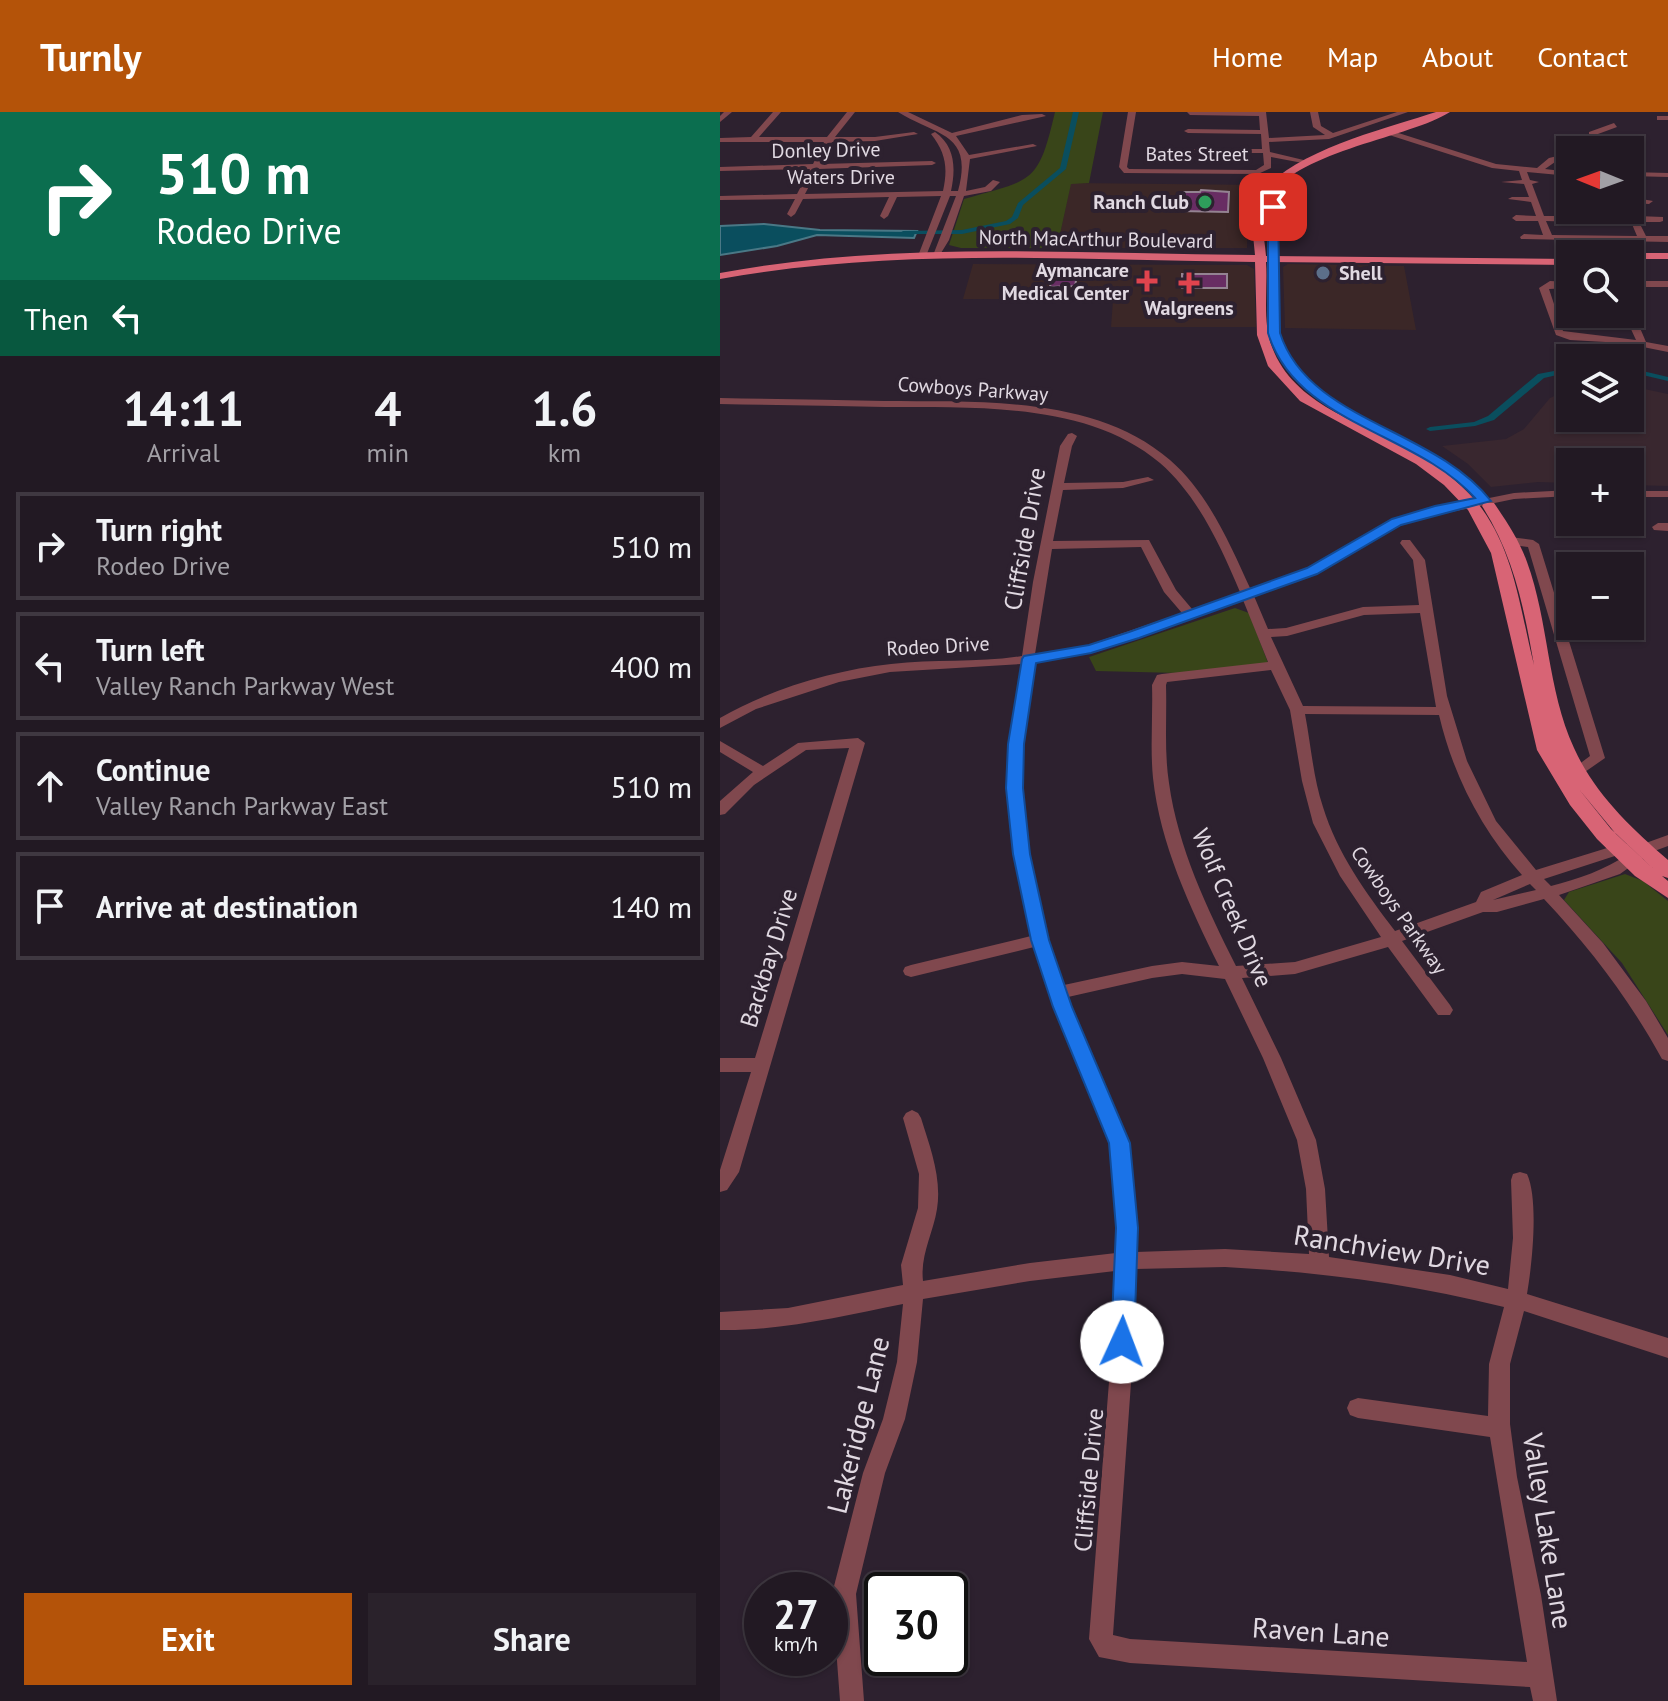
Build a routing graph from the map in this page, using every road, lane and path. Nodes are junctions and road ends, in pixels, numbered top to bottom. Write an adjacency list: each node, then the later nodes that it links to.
1 (728, 112): 15 (street)
2 (777, 112): 23 (street)
3 (851, 112): 24 (street)
4 (902, 112): 14 (street)
5 (1132, 112): 37 (street, Bates Street)
6 (1314, 112): 21 (street)
7 (1404, 112): 21 (street)
8 (1445, 112): 17 (main road)
9 (1190, 113): 10 (street); 16 (street)
10 (1262, 113): 20 (street)
11 (1457, 113): 17 (main road)
12 (928, 115): 14 (street)
13 (1042, 116): 19 (street)
14 (916, 117): 19 (street); 46 (street)
15 (720, 120)
16 (1188, 131): 20 (street); 27 (street)
17 (1393, 133): 33 (main road); 38 (street)
18 (914, 134): 24 (street)
19 (951, 135): 29 (street)
20 (1264, 136): 21 (street); 28 (street)
21 (1333, 136)
22 (720, 140): 23 (street)
23 (753, 140): 24 (street)
24 (829, 140): 34 (street)
25 (1033, 146): 29 (street)
26 (1595, 148): 26 (street)
27 (1187, 151): 28 (street); 37 (street)
28 (1266, 153): 33 (street); 37 (street, Bates Street)
29 (969, 157): 47 (street)
30 (1529, 158): 35 (street)
31 (1556, 159): 35 (street)
32 (932, 163): 34 (street, Donley Drive)
33 (1312, 163): 55 (main road); 56 (main road)
34 (815, 166): 36 (street, Donley Drive); 48 (street)
35 (1544, 168): 38 (street); 39 (street)
36 (720, 169)
37 (1187, 171)
38 (1523, 171): 44 (street)
39 (1556, 171)
40 (1644, 174): 41 (street)
41 (1668, 175)
42 (996, 182): 47 (street, Waters Drive)
43 (1505, 182): 44 (street)
44 (1527, 182): 45 (street); 52 (street)
45 (1556, 183)
46 (946, 193): 47 (street, Waters Drive); 49 (street, Waters Drive); 70 (street)
47 (962, 193): 72 (street)
48 (800, 195): 49 (street, Waters Drive); 50 (street, Waters Drive); 57 (street)
49 (894, 195): 58 (street)
50 (720, 198)
51 (1512, 199): 52 (street)
52 (1534, 200): 61 (street)
53 (1644, 201): 54 (street)
54 (1649, 201)
55 (1260, 206): 56 (main road); 71 (main road)
56 (1273, 207): 64 (main road)
57 (791, 214)
58 (884, 216)
59 (1644, 217): 63 (street)
60 (1516, 218): 61 (street)
61 (1541, 218): 62 (street); 67 (street)
62 (1556, 218)
63 (1660, 219)
64 (1271, 224)
65 (1636, 224): 68 (street)
66 (1524, 237): 67 (street)
67 (1548, 237): 68 (street)
68 (1642, 238): 69 (street)
69 (1668, 239)
70 (926, 243): 72 (main road, North MacArthur Boulevard); 79 (main road, North MacArthur Boulevard); 80 (main road, North MacArthur Boulevard)
71 (1270, 252): 72 (main road, North MacArthur Boulevard); 73 (main road, North MacArthur Boulevard); 76 (main road, North MacArthur Boulevard); 96 (main road)
72 (938, 253)
73 (1556, 255)
74 (1644, 256): 75 (main road)
75 (1668, 256)
76 (1556, 262)
77 (1644, 263): 78 (main road)
78 (1668, 263)
79 (720, 269)
80 (720, 276)
81 (1556, 284): 84 (street)
82 (1644, 284): 83 (street)
83 (1668, 284)
84 (1556, 323)
85 (1558, 328): 87 (street)
86 (1635, 328): 87 (street)
87 (1642, 343): 88 (street)
88 (1668, 349)
89 (720, 401): 100 (street, Cowboys Parkway)
90 (1072, 436): 92 (street, Cliffside Drive)
91 (1148, 480): 92 (street)
92 (1059, 487): 99 (street, Cliffside Drive)
93 (1556, 493): 96 (street, Rodeo Drive)
94 (1644, 494): 95 (street)
95 (1668, 494)
96 (1478, 502): 97 (main road); 100 (street, Rodeo Drive); 101 (main road)
97 (1510, 541): 101 (main road); 112 (street)
98 (1406, 543): 102 (street)
99 (1047, 545): 103 (street); 105 (street, Cliffside Drive)
100 (1248, 594): 103 (street, Rodeo Drive); 104 (street, Cowboys Parkway)
101 (1520, 605): 109 (main road)
102 (1426, 609): 104 (street); 108 (street)
103 (1190, 614): 105 (street, Rodeo Drive)
104 (1264, 633): 106 (street, Cowboys Parkway)
105 (1029, 659): 110 (street, Rodeo Drive); 123 (street, Cliffside Drive)
106 (1276, 665): 107 (street, Cowboys Parkway); 125 (street, Wolf Creek Drive)
107 (1297, 710): 108 (street); 122 (street, Cowboys Parkway)
108 (1443, 711): 118 (street)
109 (1546, 720): 112 (main road); 116 (main road)
110 (720, 724)
111 (720, 746): 113 (street)
112 (1577, 771): 116 (main road)
113 (765, 773): 114 (street); 130 (street, Backbay Drive)
114 (720, 810)
115 (1668, 840): 116 (street)
116 (1632, 854): 117 (main road); 118 (street); 119 (main road); 120 (street)
117 (1668, 871)
118 (1532, 877): 120 (street); 121 (street)
119 (1668, 891)
120 (1545, 892): 121 (street); 128 (street)
121 (1482, 906): 122 (street)
122 (1394, 938): 125 (street); 127 (street, Cowboys Parkway)
123 (1040, 940): 124 (street); 126 (street, Cliffside Drive)
124 (911, 971)
125 (1230, 973): 126 (street); 134 (street, Wolf Creek Drive)
126 (1059, 993): 135 (street, Cliffside Drive)
127 (1444, 1010)
128 (1668, 1054)
129 (720, 1065): 130 (street)
130 (762, 1065): 133 (street, Backbay Drive)
131 (912, 1118): 136 (street, Lakeridge Lane)
132 (1520, 1180): 137 (street, Valley Lake Lane)
133 (720, 1184)
134 (1319, 1261): 135 (street, Ranchview Drive); 137 (street, Ranchview Drive)
135 (1126, 1262): 136 (street, Ranchview Drive); 142 (street, Cliffside Drive)
136 (914, 1292): 138 (street, Ranchview Drive); 144 (street, Lakeridge Lane)
137 (1517, 1298): 139 (street, Ranchview Drive); 141 (street, Valley Lake Lane)
138 (720, 1321)
139 (1668, 1348)
140 (1358, 1408): 141 (street)
141 (1501, 1428): 143 (street, Valley Lake Lane)
142 (1101, 1639): 143 (street, Raven Lane)
143 (1541, 1675): 145 (street, Valley Lake Lane)
144 (852, 1701)
145 (1545, 1701)

